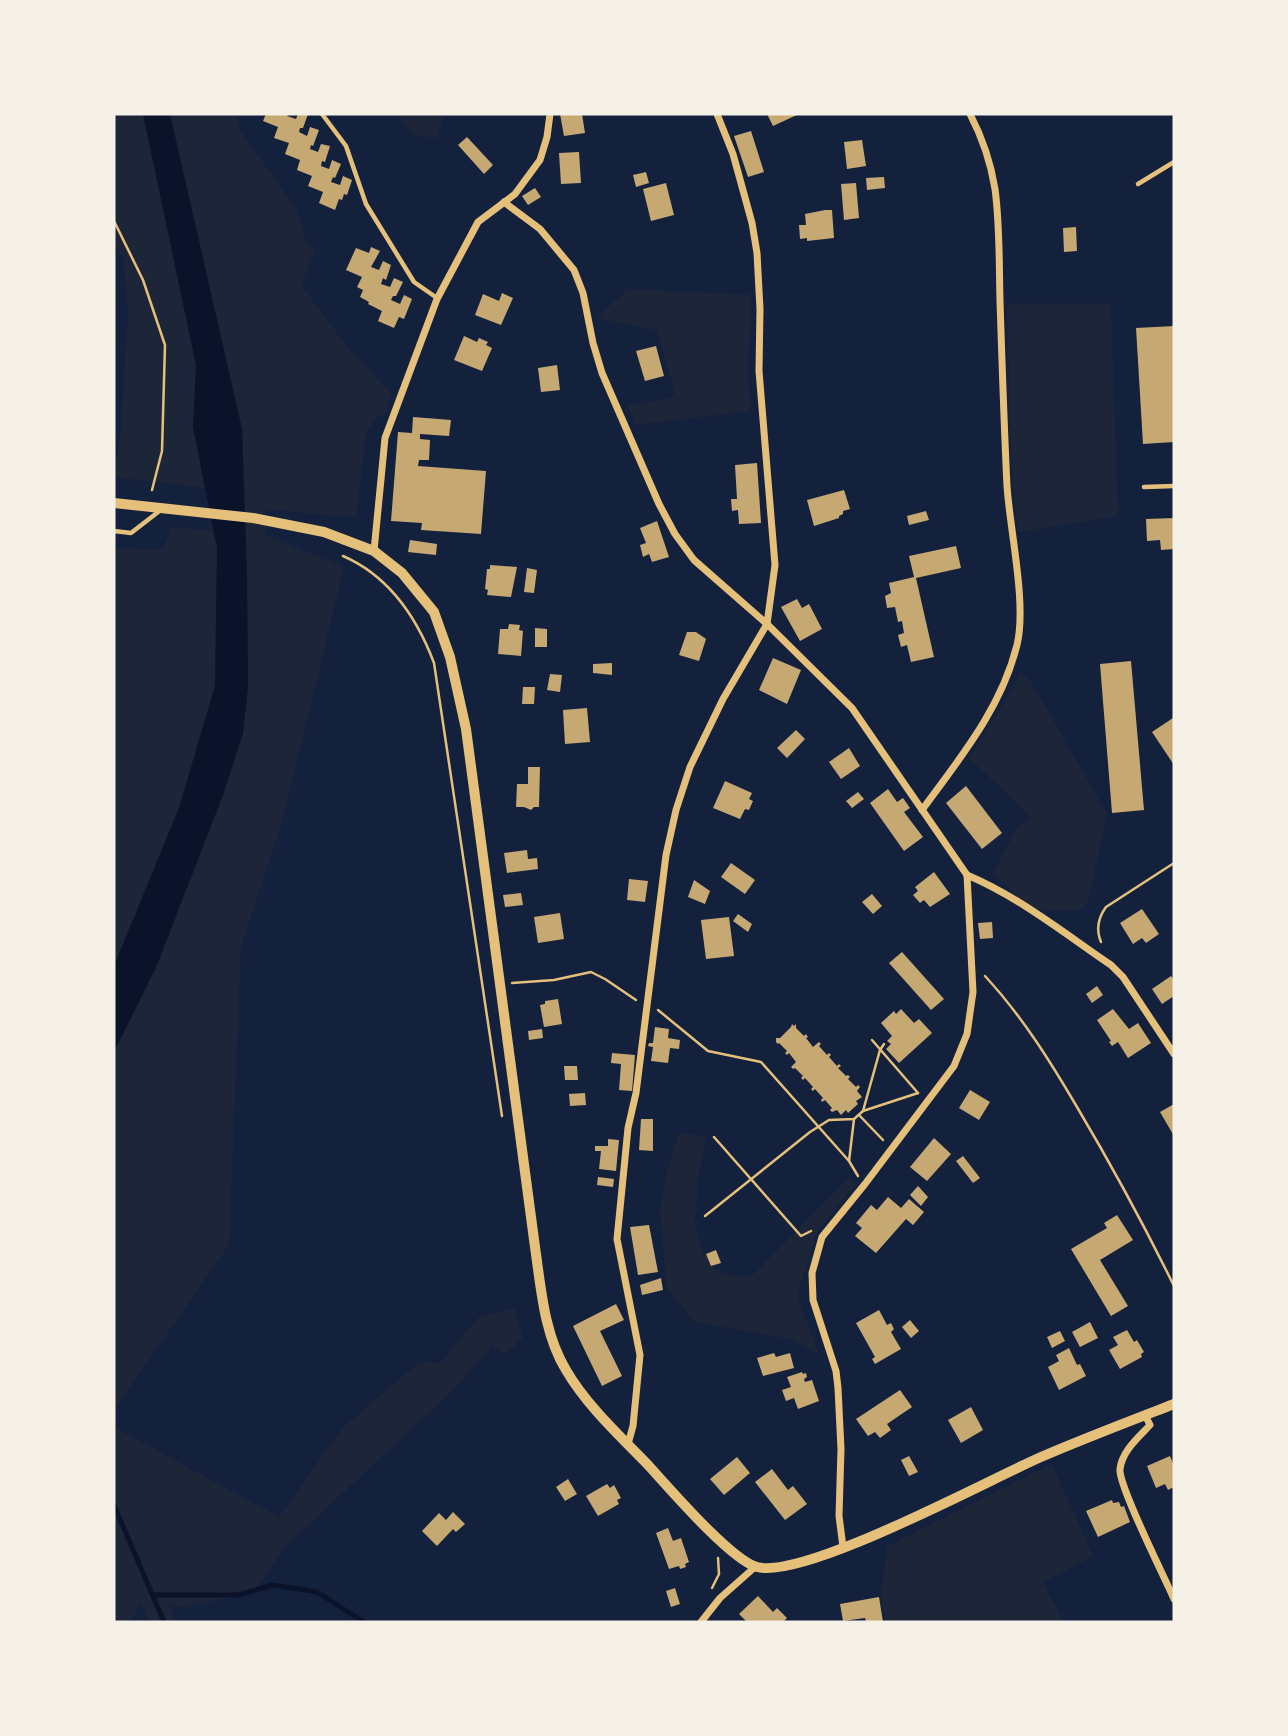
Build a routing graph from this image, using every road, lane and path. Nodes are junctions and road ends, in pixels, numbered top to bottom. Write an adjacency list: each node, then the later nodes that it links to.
1 (322, 114): 9 (lane)
2 (550, 114): 7 (street)
3 (718, 114): 17 (street)
4 (970, 114): 18 (street)
5 (1174, 162): 6 (lane)
6 (1138, 184)
7 (504, 202): 9 (street); 17 (street)
8 (114, 221): 12 (path)
9 (438, 299): 16 (street)
10 (1174, 486): 11 (lane)
11 (1144, 487)
12 (152, 491)
13 (114, 503): 14 (street)
14 (163, 509): 15 (lane); 16 (street)
15 (114, 531)
16 (374, 551): 23 (street)
17 (767, 624): 18 (street); 24 (street)
18 (922, 810): 20 (street)
19 (1174, 863): 22 (path)
20 (967, 875): 21 (street); 22 (street)
21 (972, 963): 34 (street); 40 (path)
22 (1111, 965): 28 (street)
23 (500, 985): 24 (path); 43 (street)
24 (646, 1004): 32 (path); 43 (street)
25 (872, 1040): 27 (path)
26 (884, 1044): 27 (path)
27 (880, 1050): 29 (path); 29 (path)
28 (1174, 1054)
29 (863, 1111): 30 (path)
30 (859, 1115): 31 (path); 34 (path)
31 (854, 1119): 32 (path); 35 (path)
32 (818, 1127): 35 (path); 36 (path)
33 (714, 1137): 36 (path)
34 (892, 1149): 37 (street)
35 (849, 1161): 37 (path)
36 (751, 1180): 38 (path); 39 (path)
37 (865, 1184): 39 (street)
38 (705, 1216)
39 (821, 1240): 44 (street)
40 (1174, 1286)
41 (1174, 1404): 42 (street)
42 (1146, 1415): 44 (street); 46 (street)
43 (628, 1444): 45 (street)
44 (843, 1547): 45 (street)
45 (755, 1567): 47 (street)
46 (1174, 1599)
47 (701, 1622)

